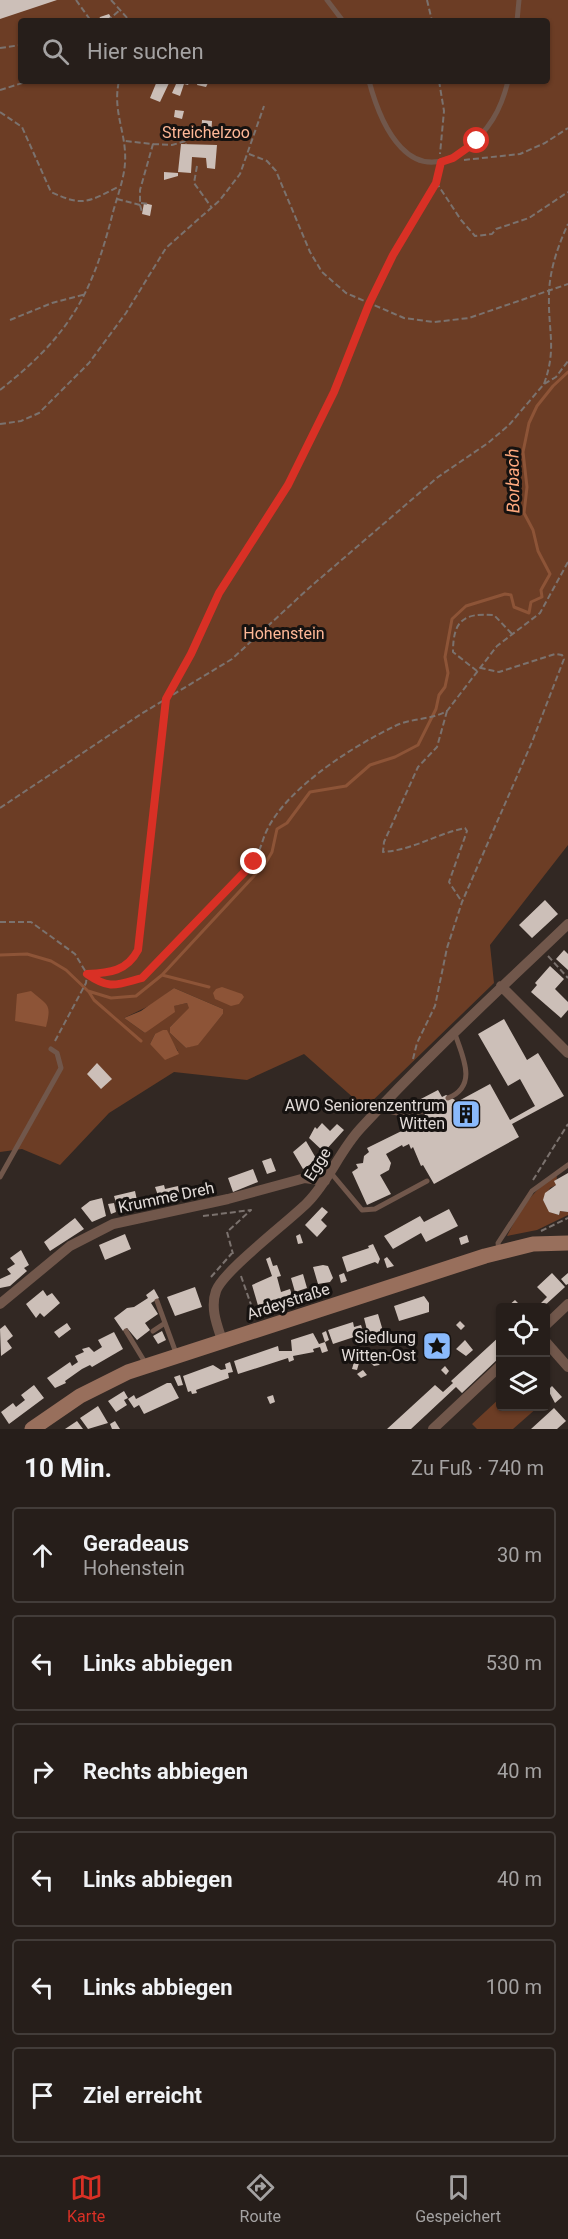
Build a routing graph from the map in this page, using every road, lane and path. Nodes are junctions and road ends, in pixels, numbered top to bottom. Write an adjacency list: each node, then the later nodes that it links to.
1 (76, 0): 7 (path)
2 (111, 0): 6 (path)
3 (327, 0): 10 (lane)
4 (427, 0): 11 (path)
5 (519, 0): 12 (lane)
6 (120, 10): 8 (path); 9 (path)
7 (89, 18)
8 (111, 18)
9 (127, 18)
10 (341, 18)
11 (431, 18)
12 (518, 18)
13 (18, 45): 14 (path)
14 (0, 48)
15 (19, 84): 20 (path)
16 (119, 84): 24 (path)
17 (370, 84): 29 (lane)
18 (440, 84): 29 (path)
19 (507, 84): 28 (lane)
20 (0, 90)
21 (264, 106): 27 (path)
22 (0, 112): 32 (path)
23 (568, 128): 28 (path)
24 (124, 141): 25 (path); 32 (path)
25 (153, 144): 26 (path); 36 (path)
26 (186, 144)
27 (249, 154): 37 (path); 43 (path)
28 (453, 158): 29 (lane)
29 (441, 162): 31 (path)
30 (197, 166): 37 (path)
31 (436, 183): 33 (path); 43 (path)
32 (118, 187): 34 (path)
33 (568, 192)
34 (117, 199): 36 (path); 42 (path)
35 (150, 204): 36 (path)
36 (142, 206): 38 (path)
37 (212, 208): 48 (path)
38 (142, 212)
39 (568, 224): 41 (path)
40 (568, 284): 41 (path)
41 (549, 292): 43 (path); 46 (path)
42 (86, 294): 44 (path); 47 (path)
43 (369, 304): 53 (path)
44 (10, 320)
45 (568, 362): 46 (path)
46 (544, 384): 53 (path)
47 (0, 390)
48 (0, 424)
49 (568, 562): 50 (path)
50 (512, 634): 51 (path); 52 (path)
51 (481, 668): 52 (path); 56 (path)
52 (477, 672): 54 (path)
53 (166, 699): 55 (path); 60 (path)
54 (447, 711): 56 (path); 60 (path)
55 (0, 808)
56 (462, 902): 64 (path)
57 (0, 922): 60 (path)
58 (568, 924): 59 (street, Egge)
59 (542, 949): 61 (path); 62 (street, Egge)
60 (87, 974): 65 (path)
61 (568, 978)
62 (501, 986): 63 (street, Egge); 66 (street)
63 (455, 1034): 67 (lane); 68 (street, Egge)
64 (417, 1043)
65 (51, 1049): 72 (lane)
66 (568, 1053)
67 (448, 1098)
68 (379, 1109): 69 (lane); 73 (street, Egge)
69 (426, 1110)
70 (568, 1124): 75 (path)
71 (568, 1165): 80 (lane)
72 (0, 1177)
73 (328, 1177): 74 (lane); 76 (street, Krumme Dreh); 81 (street, Egge)
74 (427, 1181)
75 (528, 1187)
76 (185, 1208): 81 (path); 83 (street, Krumme Dreh)
77 (568, 1218): 78 (path)
78 (533, 1244): 79 (main road, Ardeystraße); 80 (main road, Ardeystraße)
79 (568, 1244)
80 (499, 1252): 87 (main road, Ardeystraße)
81 (236, 1266): 87 (path); 90 (street, Egge)
82 (157, 1301): 86 (lane)
83 (0, 1304)
84 (568, 1304): 85 (street)
85 (550, 1321)
86 (165, 1323): 88 (lane); 92 (lane)
87 (261, 1328): 90 (main road, Ardeystraße)
88 (153, 1330)
89 (126, 1331): 93 (lane)
90 (222, 1340): 92 (main road, Ardeystraße)
91 (550, 1347): 94 (street)
92 (176, 1355): 93 (main road, Ardeystraße)
93 (146, 1366): 96 (main road, Ardeystraße)
94 (568, 1367)
95 (496, 1371): 97 (street)
96 (32, 1429)
97 (433, 1429)

